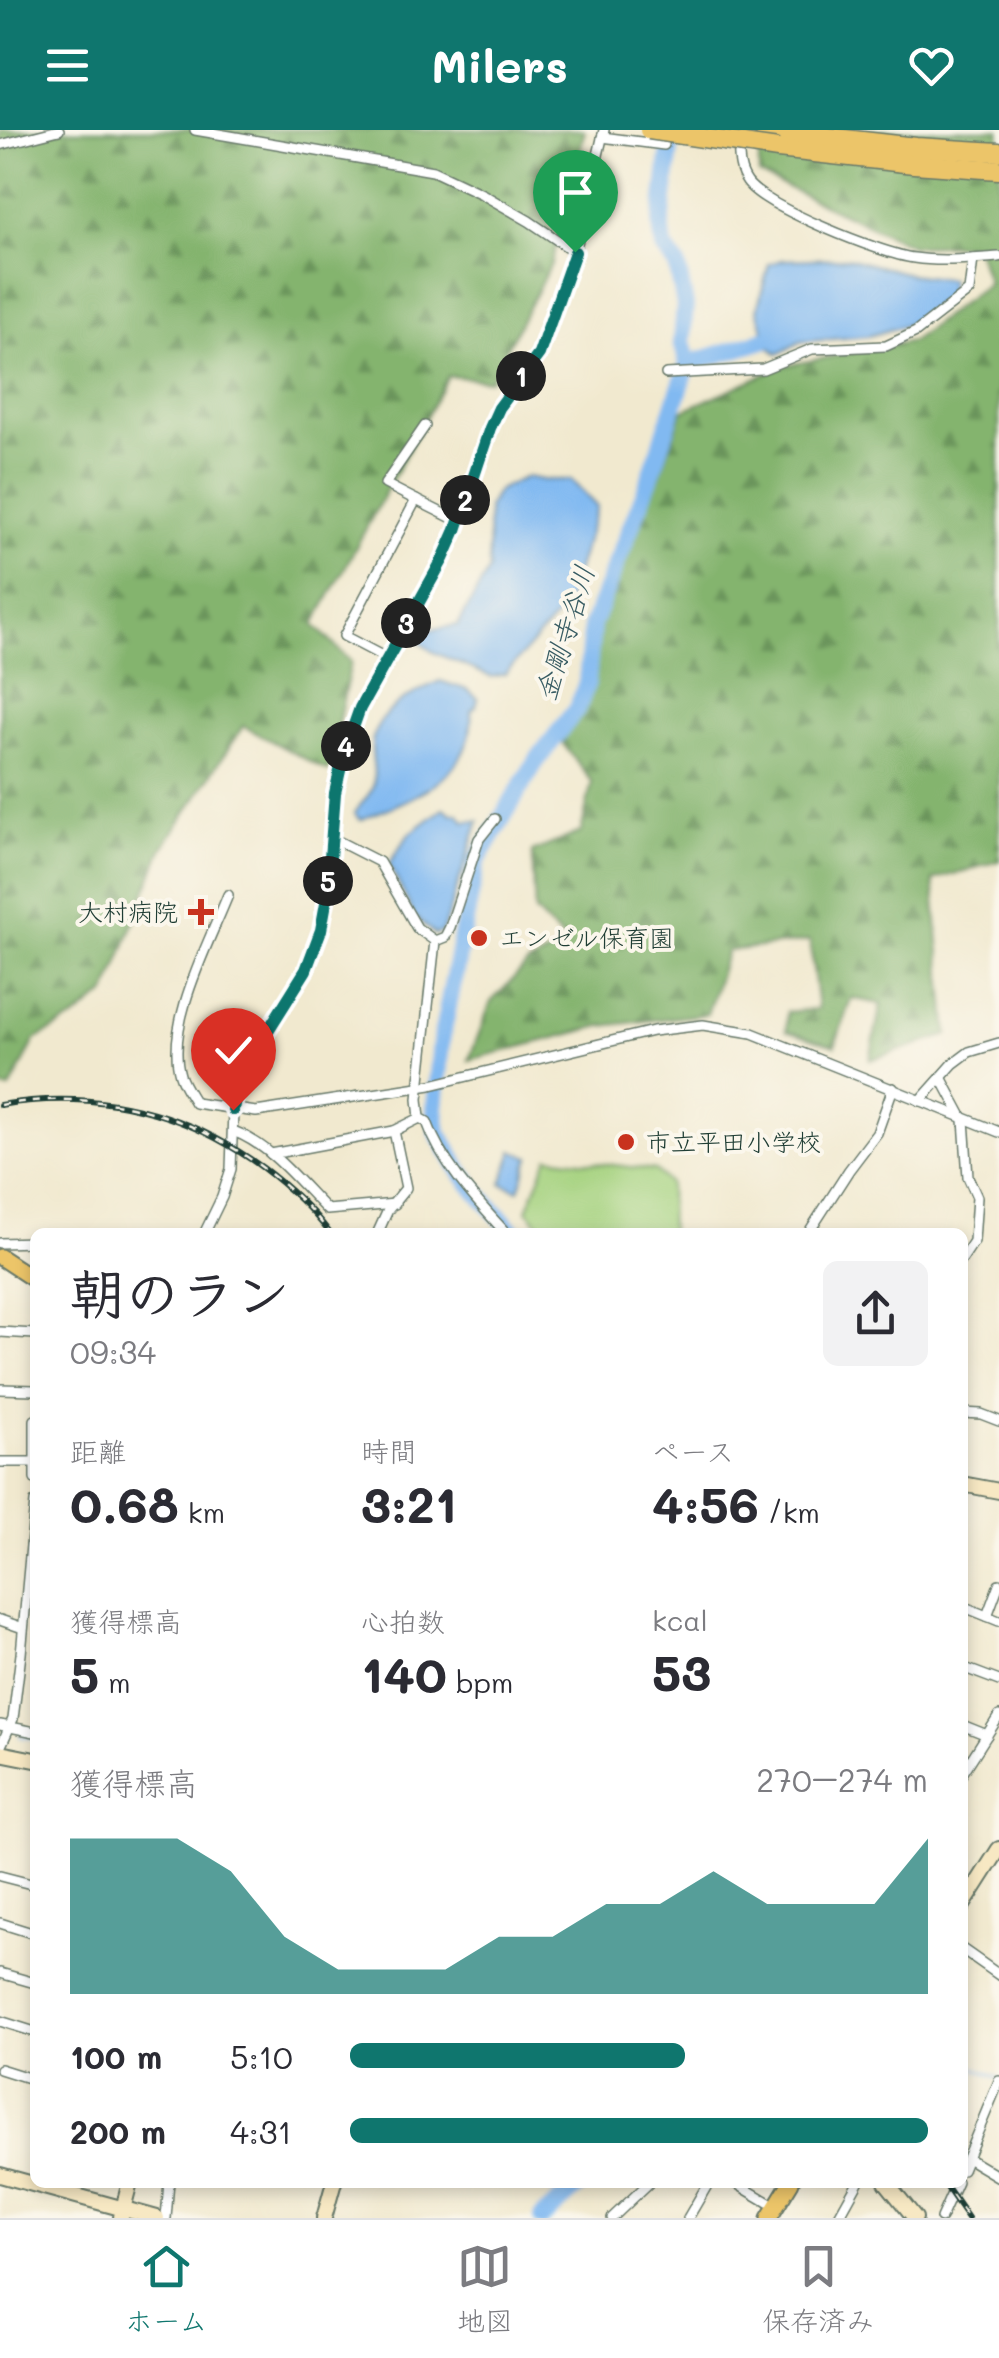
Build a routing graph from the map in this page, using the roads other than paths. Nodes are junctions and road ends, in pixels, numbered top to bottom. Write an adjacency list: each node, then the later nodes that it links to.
1 (59, 130): 8 (street)
2 (195, 130): 11 (street)
3 (649, 130): 7 (highway, bridge)
4 (664, 130): 6 (street)
5 (736, 130): 13 (street)
6 (603, 134): 11 (street)
7 (775, 137): 9 (highway); 10 (highway)
8 (0, 145)
9 (999, 149)
10 (999, 170)
11 (575, 252): 17 (street)
12 (999, 257): 13 (street)
13 (973, 259): 14 (street)
14 (666, 374)
15 (425, 426): 16 (street)
16 (416, 500): 17 (street); 18 (street)
17 (458, 521): 18 (street)
18 (386, 658): 20 (street)
19 (494, 819): 22 (street)
20 (332, 838): 22 (street); 28 (street)
21 (228, 895): 28 (street)
22 (435, 940): 25 (street)
23 (999, 1044): 24 (street)
24 (942, 1080): 27 (street); 30 (street)
25 (420, 1087): 26 (street); 28 (street); 29 (street)
26 (893, 1088): 27 (street); 39 (street)
27 (920, 1101): 30 (street)
28 (233, 1110): 31 (street)
29 (420, 1118): 32 (street); 38 (street)
30 (964, 1120): 33 (street); 42 (street)
31 (233, 1132): 34 (street); 36 (street)
32 (394, 1132): 34 (street); 35 (street)
33 (999, 1132)
34 (271, 1154): 35 (street)
35 (395, 1204): 37 (street)
36 (207, 1228)
37 (380, 1228)
38 (502, 1228)
39 (813, 1228)
40 (30, 1242): 41 (street)
41 (0, 1243)
42 (968, 1250)
43 (0, 1258): 44 (main road)
44 (30, 1277)
45 (0, 1332): 46 (street)
46 (30, 1334)
47 (0, 1390): 48 (street)
48 (30, 1390)
49 (968, 1413): 50 (street)
50 (999, 1421)
51 (0, 1462): 52 (street)
52 (30, 1462)
53 (968, 1485): 54 (street)
54 (999, 1491)
55 (30, 1554): 61 (street)
56 (999, 1584): 58 (street)
57 (968, 1608): 58 (street)
58 (987, 1616): 60 (street)
59 (0, 1620): 61 (street)
60 (999, 1621)
61 (23, 1628): 65 (street)
62 (968, 1669): 63 (street)
63 (999, 1681)
64 (999, 1716): 68 (street)
65 (5, 1726): 67 (street); 69 (street)
66 (968, 1728): 68 (street)
67 (30, 1731)
68 (987, 1735): 71 (street)
69 (0, 1750): 70 (street)
70 (30, 1759)
71 (968, 1765)
72 (999, 1849): 75 (street)
73 (0, 1876): 74 (street)
74 (30, 1884)
75 (968, 1898)
76 (0, 1923): 77 (street)
77 (30, 1932)
78 (968, 1954): 80 (street)
79 (0, 1973): 81 (street)
80 (999, 1975)
81 (30, 1982)
82 (0, 2021): 83 (street)
83 (30, 2030)
84 (0, 2069): 85 (street)
85 (30, 2078)
86 (999, 2081): 87 (street)
87 (968, 2158): 89 (street)
88 (0, 2174): 90 (street)
89 (999, 2177)
90 (30, 2184)
91 (43, 2188): 104 (street)
92 (128, 2188): 104 (street)
93 (168, 2188): 106 (street)
94 (332, 2188): 107 (street)
95 (644, 2188): 108 (street)
96 (706, 2188): 109 (street)
97 (742, 2188): 103 (street)
98 (786, 2188): 103 (main road)
99 (855, 2188): 110 (street)
100 (889, 2188): 102 (street)
101 (954, 2188): 112 (street)
102 (901, 2211): 111 (street)
103 (772, 2212)
104 (122, 2214): 105 (street)
105 (157, 2218)
106 (166, 2218)
107 (324, 2218)
108 (612, 2218)
109 (688, 2218)
110 (838, 2218)
111 (915, 2218)
112 (942, 2218)

